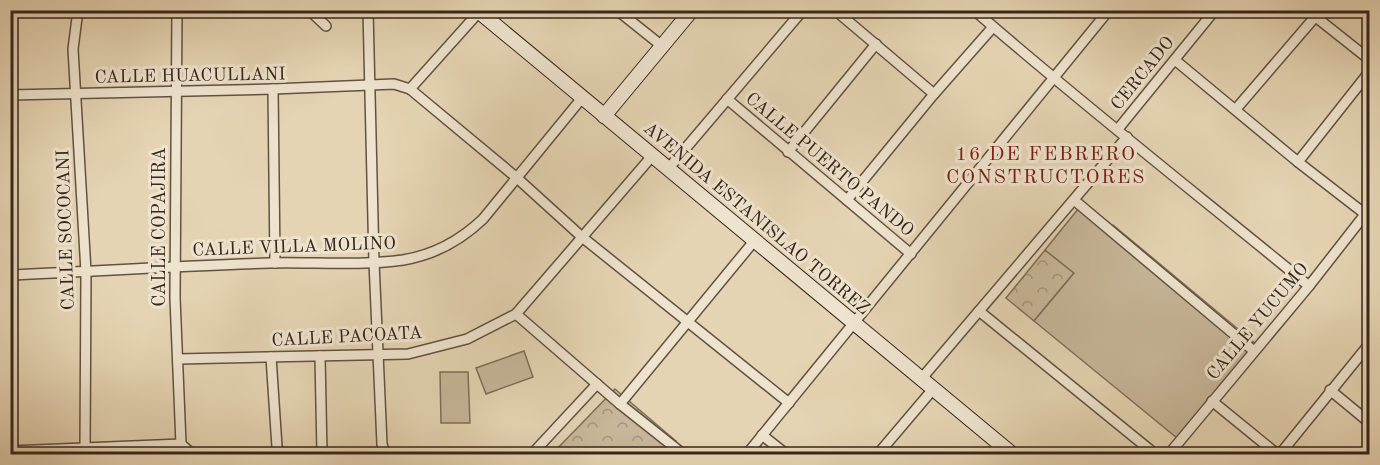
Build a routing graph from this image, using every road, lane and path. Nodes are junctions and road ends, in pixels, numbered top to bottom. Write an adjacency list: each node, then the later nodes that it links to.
1 (78, 10): 28 (street, CALLE SOCOCANI)
2 (177, 10): 26 (street, CALLE COPAJIRA)
3 (309, 10): 15 (street)
4 (368, 10): 23 (street)
5 (617, 10): 18 (street)
6 (692, 10): 18 (street)
7 (803, 10): 31 (street)
8 (835, 10): 17 (street)
9 (974, 10): 16 (street)
10 (1109, 10): 22 (street)
11 (1215, 10): 19 (street, CERCADO)
12 (1307, 10): 14 (street)
13 (478, 11): 25 (street); 30 (street, AVENIDA ESTANISLAO TORREZ)
14 (1315, 17): 20 (street); 32 (street)
15 (327, 26)
16 (993, 27): 22 (street); 27 (street)
17 (876, 44): 27 (street); 36 (street)
18 (662, 46): 33 (street)
19 (1175, 60): 32 (street); 34 (street, CERCADO)
20 (1370, 60)
21 (1370, 70): 38 (street)
22 (1054, 80): 34 (street); 46 (street)
23 (370, 85): 24 (street, CALLE HUACULLANI); 25 (street, CALLE HUACULLANI); 47 (street)
24 (273, 89): 26 (street, CALLE HUACULLANI); 48 (street)
25 (410, 89): 40 (street)
26 (175, 90): 28 (street, CALLE HUACULLANI); 49 (street, CALLE COPAJIRA)
27 (934, 93): 41 (street)
28 (76, 94): 29 (street, CALLE HUACULLANI); 50 (street, CALLE SOCOCANI)
29 (10, 95)
30 (582, 98): 33 (street, AVENIDA ESTANISLAO TORREZ); 40 (street, CALLE VILLA MOLINO)
31 (727, 99): 36 (street, CALLE PUERTO PANDO); 39 (street)
32 (1236, 109): 38 (street)
33 (604, 116): 37 (street, AVENIDA ESTANISLAO TORREZ)
34 (1118, 129): 35 (street)
35 (1127, 137): 42 (street); 52 (street)
36 (788, 152): 41 (street, CALLE PUERTO PANDO)
37 (652, 155): 39 (street, AVENIDA ESTANISLAO TORREZ); 44 (street, CALLE PACOATA)
38 (1298, 162): 43 (street)
39 (668, 169): 45 (street, AVENIDA ESTANISLAO TORREZ)
40 (517, 178): 44 (street); 47 (street, CALLE VILLA MOLINO)
41 (847, 200): 46 (street, CALLE PUERTO PANDO)
42 (1074, 200): 53 (street); 58 (street)
43 (1368, 213): 52 (street, CALLE YUCUMO)
44 (582, 237): 54 (street, CALLE PACOATA); 55 (street)
45 (755, 240): 55 (street); 56 (street, AVENIDA ESTANISLAO TORREZ)
46 (911, 254): 56 (street)
47 (374, 262): 48 (street, CALLE VILLA MOLINO); 59 (street)
48 (275, 263): 49 (street, CALLE VILLA MOLINO)
49 (176, 267): 50 (street, CALLE VILLA MOLINO); 62 (street, CALLE COPAJIRA)
50 (86, 272): 51 (street, CALLE VILLA MOLINO); 73 (street, CALLE SOCOCANI)
51 (10, 275)
52 (1309, 286): 58 (street, CALLE YUCUMO)
53 (979, 311): 63 (street); 85 (street)
54 (516, 314): 59 (street, CALLE PACOATA); 64 (street)
55 (689, 322): 68 (street); 69 (street)
56 (855, 322): 63 (street, AVENIDA ESTANISLAO TORREZ); 68 (street)
57 (1370, 343): 66 (street)
58 (1254, 351): 67 (street, CALLE YUCUMO)
59 (378, 353): 60 (street, CALLE PACOATA); 79 (street)
60 (320, 356): 61 (street, CALLE PACOATA); 78 (street)
61 (271, 357): 62 (street, CALLE PACOATA); 77 (street)
62 (178, 359): 72 (street, CALLE COPAJIRA)
63 (922, 378): 65 (street, AVENIDA ESTANISLAO TORREZ)
64 (597, 384): 69 (street); 80 (street)
65 (934, 388): 75 (street, AVENIDA ESTANISLAO TORREZ); 84 (street)
66 (1330, 390): 70 (street); 87 (street)
67 (1212, 401): 86 (street, CALLE YUCUMO); 87 (street)
68 (789, 403): 71 (street)
69 (620, 404): 81 (street)
70 (1370, 423)
71 (762, 435): 82 (street); 83 (street)
72 (181, 444): 73 (street); 76 (street)
73 (85, 448): 74 (street)
74 (10, 451)
75 (1006, 452)
76 (192, 454)
77 (281, 454)
78 (322, 454)
79 (385, 454)
80 (532, 454)
81 (683, 454)
82 (747, 454)
83 (786, 454)
84 (878, 454)
85 (1155, 454)
86 (1169, 454)
87 (1279, 454)

